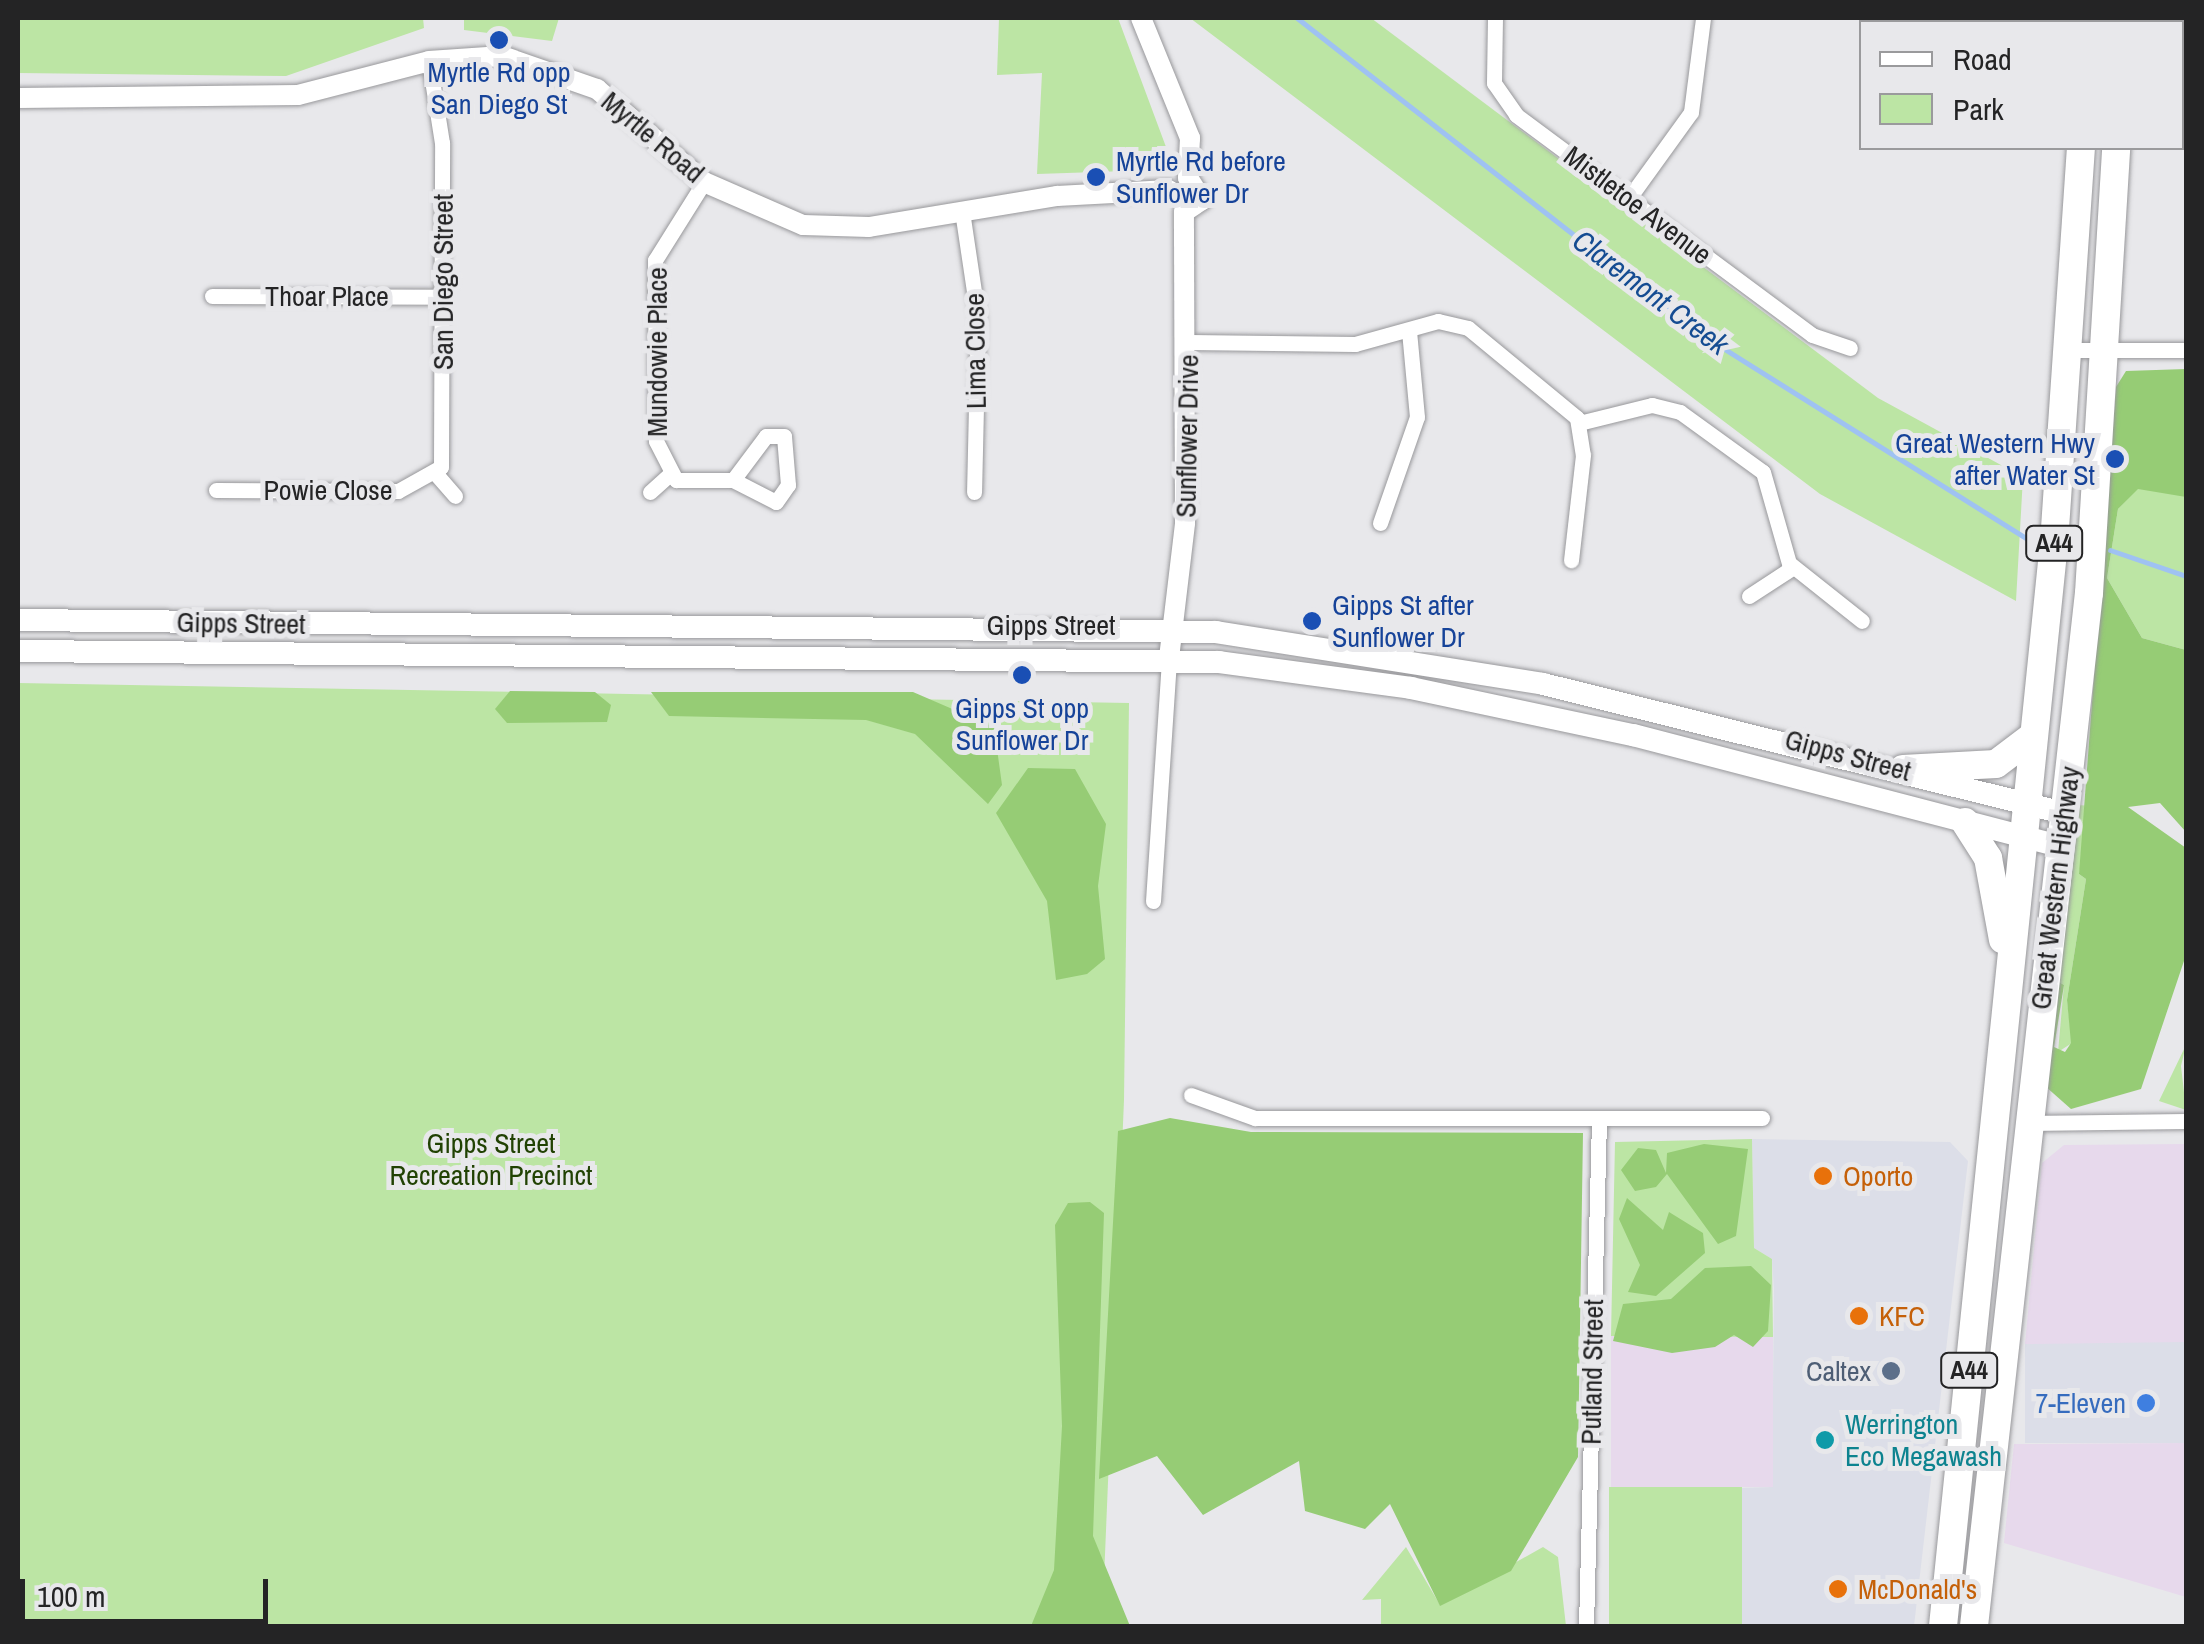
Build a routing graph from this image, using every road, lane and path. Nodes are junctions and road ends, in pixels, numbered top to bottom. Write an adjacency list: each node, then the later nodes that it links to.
1 (1142, 18): 8 (street)
2 (1496, 18): 11 (street, Mistletoe Avenue)
3 (1704, 18): 11 (street)
4 (429, 61): 5 (street, Myrtle Road); 9 (street, Myrtle Road); 15 (street, San Diego Street)
5 (18, 98)
6 (2081, 150): 19 (highway, Great Western Highway / A44)
7 (2116, 150): 20 (highway, Great Western Highway / A44)
8 (1188, 178): 10 (street); 13 (street, Sunflower Drive)
9 (704, 182): 12 (street, Myrtle Road); 24 (street, Mundowie Place)
10 (1169, 190): 12 (street, Myrtle Road); 13 (street)
11 (1629, 198): 18 (street, Mistletoe Avenue)
12 (962, 212): 28 (street, Lima Close)
13 (1184, 212): 17 (street, Sunflower Drive)
14 (212, 296): 15 (street, Thoar Place)
15 (442, 296): 23 (street, San Diego Street)
16 (1409, 330): 17 (street); 22 (street); 30 (street)
17 (1189, 342): 36 (street, Sunflower Drive)
18 (1850, 348)
19 (2064, 350): 20 (street); 39 (highway, Great Western Highway / A44)
20 (2106, 350): 21 (street); 42 (highway, Great Western Highway / A44)
21 (2186, 350)
22 (1579, 424): 31 (street); 32 (street)
23 (436, 474): 26 (street, Powie Close); 29 (street)
24 (669, 475): 25 (street, Mundowie Place); 27 (street, Mundowie Place)
25 (733, 480): 25 (street, Mundowie Place)
26 (216, 490)
27 (650, 492)
28 (974, 492)
29 (455, 496)
30 (1380, 523)
31 (1571, 560)
32 (1792, 568): 33 (street); 35 (street)
33 (1749, 596)
34 (18, 620): 36 (main road, Gipps Street)
35 (1862, 621)
36 (1175, 628): 38 (street, Sunflower Drive); 40 (main road, Gipps Street)
37 (18, 651): 38 (main road, Gipps Street)
38 (1170, 658): 43 (main road, Gipps Street); 46 (street)
39 (2033, 736): 40 (highway); 41 (highway, Great Western Highway / A44)
40 (1903, 770): 41 (main road, Gipps Street)
41 (2027, 803): 42 (main road, Gipps Street); 44 (highway, Great Western Highway / A44)
42 (2064, 812): 45 (highway, Great Western Highway / A44)
43 (1965, 822): 44 (main road, Gipps Street); 47 (highway)
44 (2024, 838): 45 (main road, Gipps Street); 47 (highway, Great Western Highway / A44)
45 (2060, 846): 52 (highway, Great Western Highway / A44)
46 (1152, 901)
47 (2009, 972): 54 (highway, Great Western Highway / A44)
48 (1190, 1096): 49 (street)
49 (1599, 1118): 50 (street); 53 (street, Putland Street)
50 (1762, 1118)
51 (2186, 1121): 52 (street)
52 (2027, 1124): 55 (highway, Great Western Highway / A44)
53 (1586, 1626)
54 (1943, 1626)
55 (1974, 1626)

